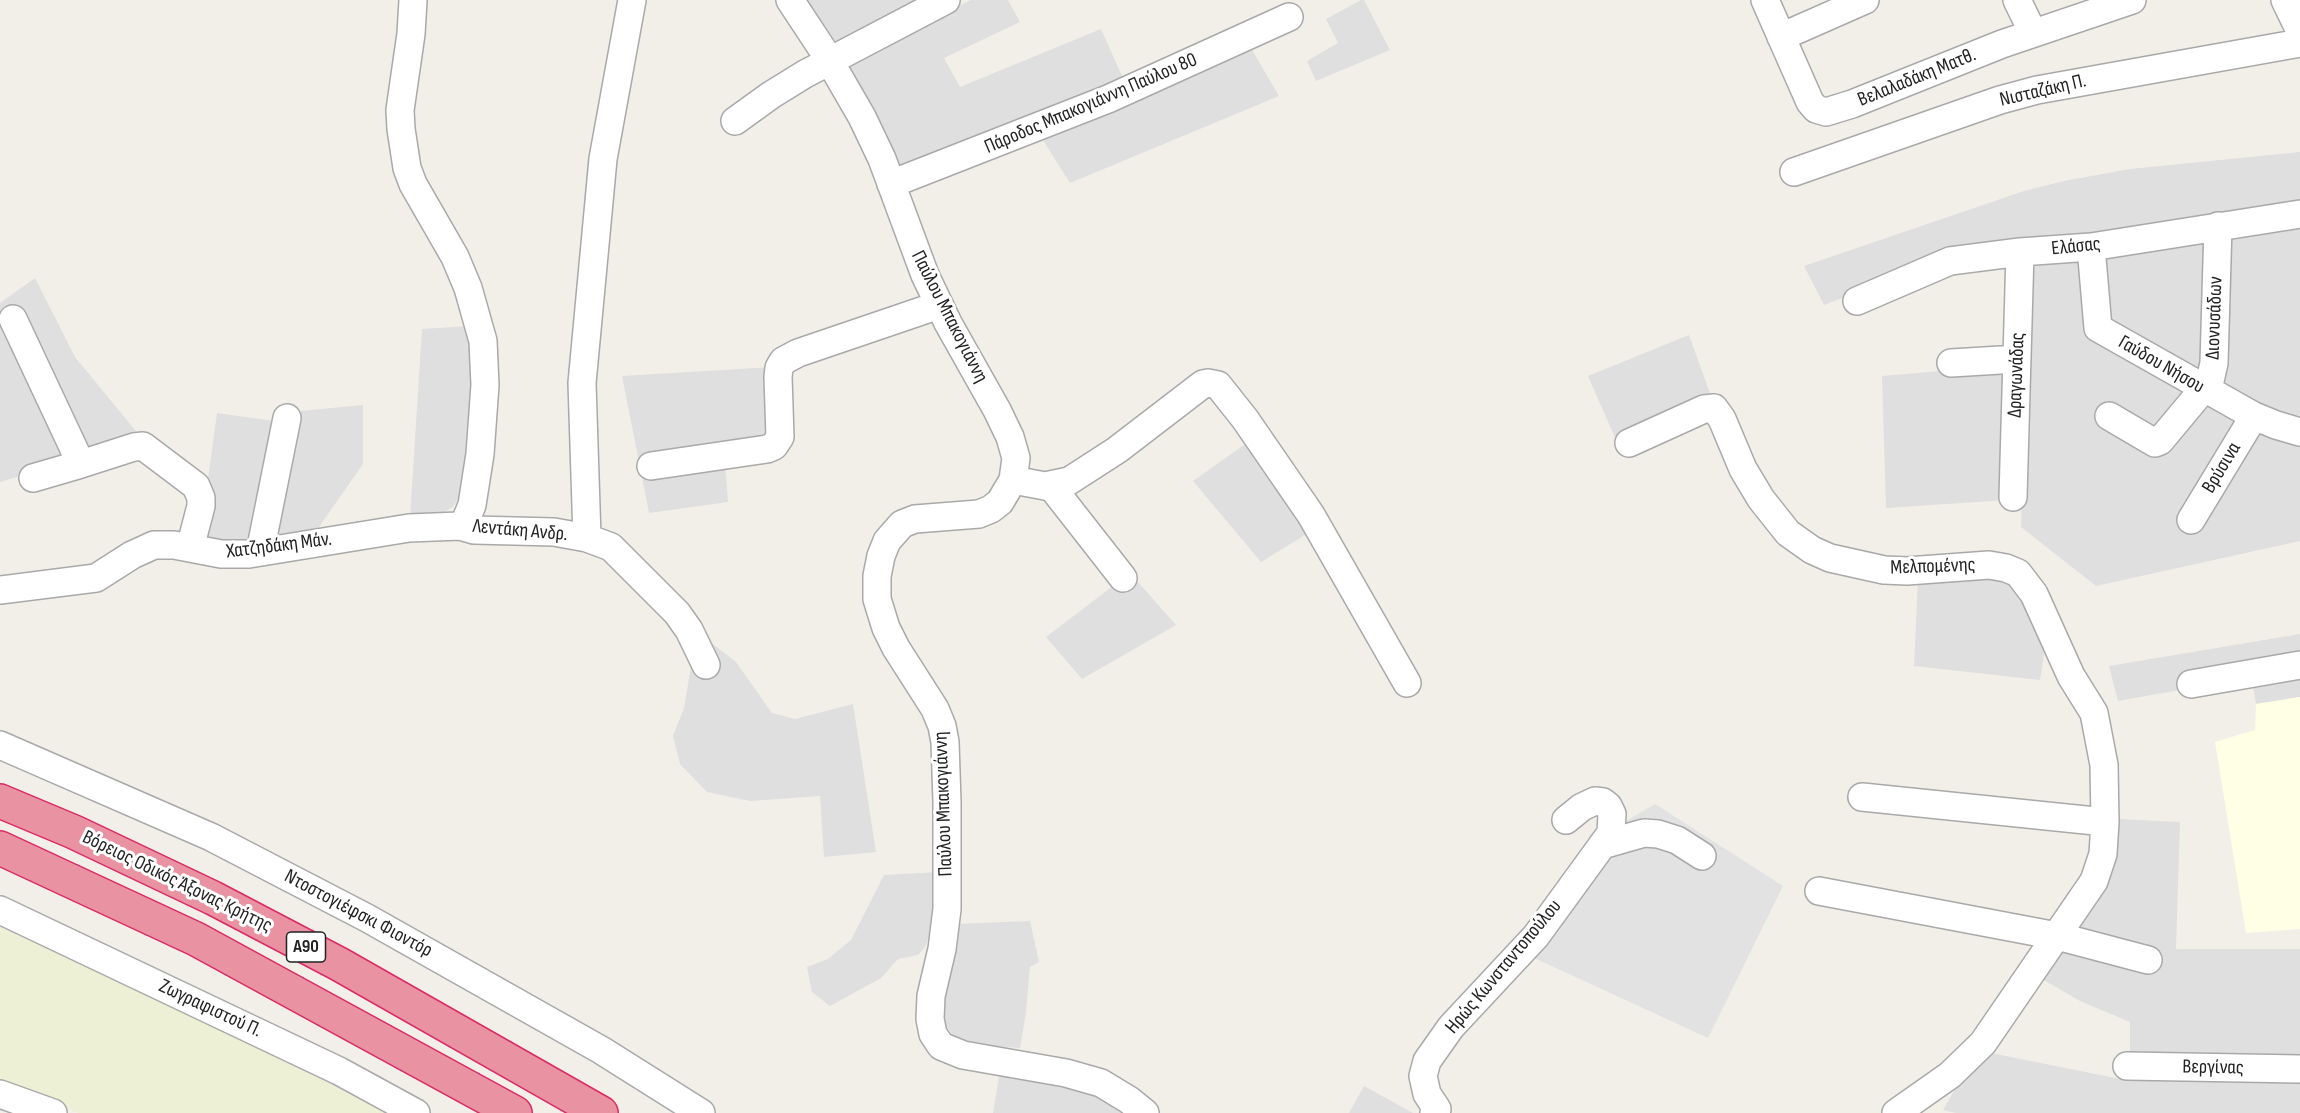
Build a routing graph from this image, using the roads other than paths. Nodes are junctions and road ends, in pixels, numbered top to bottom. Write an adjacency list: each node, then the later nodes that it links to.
1 (413, 0): 41 (street, Λεντάκη Ανδρ.)
2 (632, 0): 42 (street, Λεντάκη Ανδρ.)
3 (790, 0): 15 (street, Παύλου Μπακογιάννη)
4 (946, 0): 15 (street)
5 (1765, 0): 13 (street, Βελαλαδάκη Ματθ.)
6 (1865, 0): 13 (street)
7 (2017, 0): 12 (street)
8 (2132, 0): 12 (street, Βελαλαδάκη Ματθ.)
9 (2284, 0): 11 (street)
10 (1289, 17): 18 (street, Πάροδος Μπακογιάννη Παύλου 80)
11 (2300, 31)
12 (2032, 33): 13 (street, Βελαλαδάκη Ματθ.)
13 (1781, 37)
14 (2300, 43): 17 (street, Νισταζάκη Π.)
15 (830, 61): 16 (street); 18 (street, Παύλου Μπακογιάννη)
16 (735, 121)
17 (1794, 172)
18 (891, 184): 24 (street, Παύλου Μπακογιάννη)
19 (2300, 214): 20 (street, Ελάσας)
20 (2218, 226): 21 (street, Ελάσας); 28 (street, Διονυσάδων)
21 (2091, 247): 22 (street, Ελάσας); 28 (street, Γαύδου Νήσου)
22 (2020, 252): 23 (street, Ελάσας); 26 (street, Δραγωνάδας)
23 (1857, 301)
24 (939, 305): 35 (street); 37 (street, Παύλου Μπακογιάννη)
25 (13, 319): 34 (street)
26 (2017, 359): 27 (street); 39 (street, Δραγωνάδας)
27 (1951, 363)
28 (2205, 390): 29 (street, Διονυσάδων); 30 (street, Γαύδου Νήσου)
29 (2109, 416)
30 (2254, 416): 32 (street, Γαύδου Νήσου); 40 (street, Βρύσινα)
31 (287, 418): 44 (street)
32 (2300, 432)
33 (1629, 443): 55 (street, Μελπομένης)
34 (81, 465): 36 (street); 43 (street)
35 (651, 466)
36 (33, 478)
37 (1013, 480): 38 (street); 72 (street, Παύλου Μπακογιάννη)
38 (1051, 486): 45 (street); 49 (street)
39 (2013, 497)
40 (2191, 520)
41 (460, 526): 42 (street, Λεντάκη Ανδρ.); 44 (street, Χατζηδάκη Μάν.)
42 (587, 538): 47 (street)
43 (190, 548): 44 (street, Χατζηδάκη Μάν.); 46 (street, Χατζηδάκη Μάν.)
44 (260, 552)
45 (1123, 578)
46 (0, 590)
47 (706, 665)
48 (2300, 665): 50 (street)
49 (1407, 683)
50 (2191, 684)
51 (0, 744): 71 (street, Ντοστογιέφσκι Φιοντόρ)
52 (1862, 797): 55 (street)
53 (0, 801): 70 (highway, Βόρειος Οδικός Άξονας Κρήτης / Α90)
54 (1566, 820): 56 (street, Ηρώς Κωνσταντοπούλου)
55 (2105, 822): 61 (street, Μελπομένης)
56 (1602, 845): 58 (street); 66 (street, Ηρώς Κωνσταντοπούλου)
57 (0, 848): 69 (highway, Α90)
58 (1702, 856)
59 (1820, 891): 61 (street)
60 (0, 910): 68 (street, Ζωγραφιστού Π.)
61 (2056, 936): 62 (street); 73 (street, Μελπομένης)
62 (2148, 960)
63 (2127, 1066): 64 (street, Βεργίνας)
64 (2300, 1070)
65 (0, 1094): 67 (street)
66 (1444, 1112)
67 (53, 1113)
68 (416, 1113)
69 (515, 1113)
70 (601, 1113)
71 (700, 1113)
72 (1145, 1113)
73 (1896, 1113)

